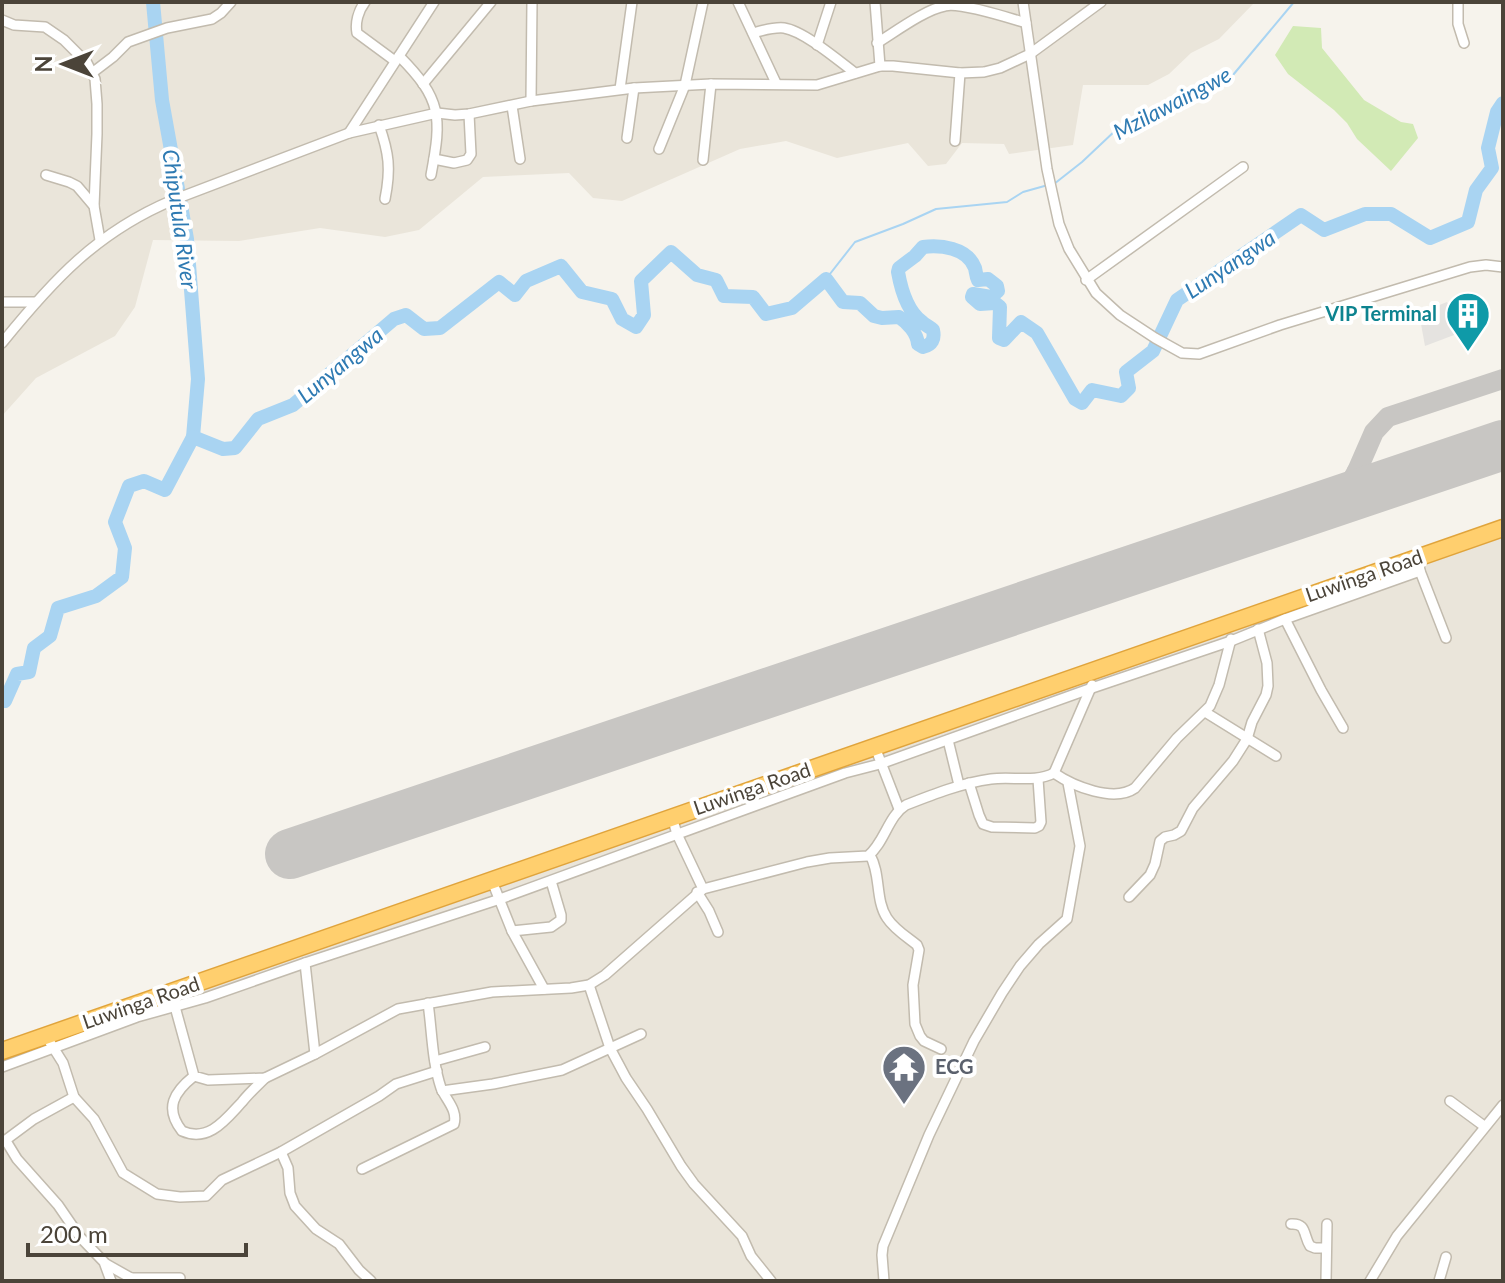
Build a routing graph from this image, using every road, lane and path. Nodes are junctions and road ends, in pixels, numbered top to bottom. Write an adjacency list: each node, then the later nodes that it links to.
1 (231, 2): 23 (street)
2 (365, 2): 21 (street)
3 (434, 2): 21 (street)
4 (491, 2): 27 (street)
5 (532, 2): 32 (street)
6 (632, 2): 31 (street)
7 (703, 2): 29 (street)
8 (738, 2): 16 (street)
9 (831, 2): 19 (street)
10 (875, 2): 17 (street)
11 (1023, 2): 15 (street)
12 (1101, 2): 20 (street)
13 (1458, 2): 18 (street)
14 (2, 20): 23 (street)
15 (1026, 23): 17 (street); 20 (street)
16 (753, 33): 19 (street); 26 (street)
17 (877, 43): 22 (street)
18 (1464, 43)
19 (817, 45): 24 (street)
20 (1030, 54): 25 (street); 51 (street)
21 (397, 59): 27 (street); 37 (street)
22 (880, 66): 24 (street); 25 (street)
23 (92, 73): 48 (street)
24 (855, 73): 26 (street)
25 (960, 73): 39 (street)
26 (776, 83): 28 (street)
27 (423, 84): 34 (street)
28 (711, 84): 29 (street); 43 (street)
29 (685, 85): 30 (street); 40 (street)
30 (634, 88): 31 (street); 38 (street)
31 (620, 89): 32 (street)
32 (531, 101): 33 (street)
33 (512, 106): 35 (street); 42 (street)
34 (437, 113): 35 (street); 36 (street); 41 (street)
35 (469, 114): 41 (street)
36 (379, 125): 37 (street); 47 (street)
37 (349, 133): 49 (street)
38 (627, 138)
39 (955, 141)
40 (659, 149)
41 (434, 159): 46 (street)
42 (520, 159)
43 (703, 160)
44 (1243, 167): 51 (street)
45 (46, 175): 48 (street)
46 (431, 175)
47 (385, 199)
48 (94, 206): 49 (street)
49 (100, 240): 53 (street)
50 (1503, 267): 51 (street)
51 (1086, 280)
52 (2, 302): 53 (street)
53 (36, 302): 54 (street)
54 (2, 343)
55 (1503, 528): 56 (highway, Luwinga Road)
56 (1419, 564): 57 (street); 58 (highway, Luwinga Road); 60 (street)
57 (1285, 619): 59 (street); 68 (street)
58 (1227, 624): 61 (street); 62 (highway, Luwinga Road)
59 (1258, 629): 61 (street); 70 (street)
60 (1446, 638)
61 (1231, 641): 62 (street); 66 (street)
62 (1093, 679): 63 (highway, Luwinga Road); 64 (street); 77 (street)
63 (1037, 690): 64 (street); 65 (highway, Luwinga Road)
64 (1030, 710): 67 (street)
65 (976, 712): 67 (street); 69 (street); 72 (highway, Luwinga Road)
66 (1205, 712): 70 (street); 79 (street)
67 (985, 727): 69 (street)
68 (1343, 728)
69 (970, 732): 71 (street)
70 (1247, 739): 74 (street); 87 (street)
71 (948, 740): 72 (street); 80 (street)
72 (916, 741): 73 (highway, Luwinga Road); 75 (street)
73 (875, 747): 75 (street); 76 (highway, Luwinga Road)
74 (1276, 756)
75 (880, 764): 76 (street); 81 (street)
76 (842, 766): 82 (highway, Luwinga Road)
77 (1054, 773): 78 (street); 79 (street)
78 (1038, 779): 80 (street); 80 (street)
79 (1068, 783): 125 (street)
80 (964, 784): 81 (street)
81 (899, 809): 83 (street)
82 (674, 826): 84 (highway, Luwinga Road); 85 (street); 86 (street)
83 (870, 855): 86 (street); 100 (street)
84 (492, 881): 88 (street); 94 (highway, Luwinga Road)
85 (551, 881): 88 (street); 89 (street)
86 (700, 891): 90 (street); 92 (street)
87 (1129, 897)
88 (500, 899): 89 (street); 91 (street)
89 (512, 931): 93 (street)
90 (718, 932)
91 (305, 963): 94 (street); 102 (street)
92 (589, 985): 93 (street); 99 (street)
93 (544, 989): 95 (street)
94 (171, 999): 97 (highway, Luwinga Road); 105 (street)
95 (428, 1003): 102 (street); 103 (street)
96 (641, 1034): 99 (street)
97 (50, 1042): 101 (highway, Luwinga Road); 104 (street); 108 (street)
98 (485, 1047): 103 (street)
99 (610, 1048): 107 (street); 124 (street)
100 (941, 1049)
101 (2, 1051)
102 (315, 1054): 106 (street)
103 (436, 1066): 107 (street); 113 (street)
104 (2, 1067)
105 (194, 1076): 106 (street); 106 (street)
106 (265, 1078)
107 (442, 1091): 114 (street)
108 (74, 1097): 112 (street); 113 (street)
109 (1450, 1101): 111 (street)
110 (1503, 1105): 111 (street)
111 (1484, 1126): 127 (street)
112 (4, 1142): 119 (street)
113 (281, 1152): 123 (street)
114 (362, 1169)
115 (1291, 1224): 117 (street)
116 (1327, 1224): 117 (street)
117 (1326, 1248): 126 (street)
118 (1446, 1257): 128 (street)
119 (104, 1262): 121 (street); 122 (street)
120 (180, 1278): 121 (street)
121 (130, 1280)
122 (111, 1281)
123 (371, 1281)
124 (771, 1281)
125 (884, 1281)
126 (1326, 1281)
127 (1370, 1281)
128 (1439, 1281)

